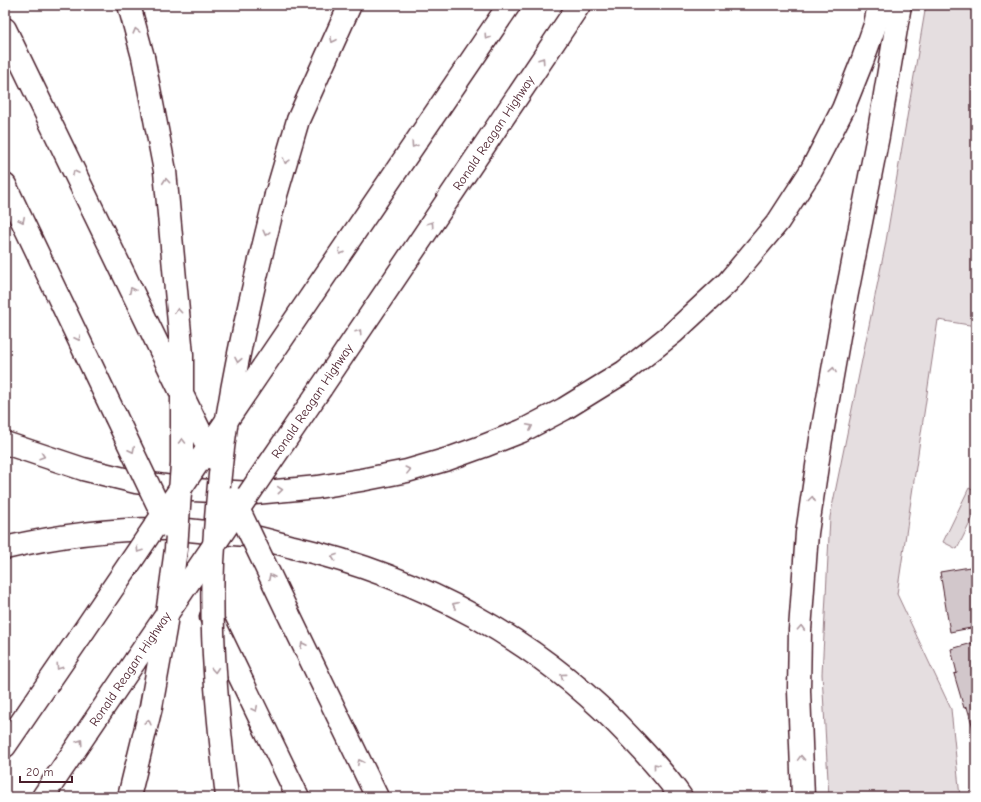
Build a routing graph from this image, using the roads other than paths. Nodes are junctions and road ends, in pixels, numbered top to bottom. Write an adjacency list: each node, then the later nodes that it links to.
1 (129, 5): 13 (highway, one-way to 1, bridge)
2 (350, 5): 14 (highway, one-way to 14, bridge)
3 (509, 5): 11 (highway, one-way to 11, bridge)
4 (579, 5): 12 (highway, Ronald Reagan Highway, one-way to 4, bridge)
5 (879, 5): 9 (highway, one-way to 5)
6 (900, 5): 18 (highway, one-way to 6)
7 (5, 29): 16 (highway, one-way to 7, bridge)
8 (5, 185): 15 (highway, one-way to 15, bridge)
9 (5, 443)
10 (5, 548): 17 (highway, one-way to 10)
11 (5, 746)
12 (43, 797)
13 (129, 797)
14 (227, 797)
15 (298, 797)
16 (377, 797)
17 (680, 797)
18 (802, 797)

